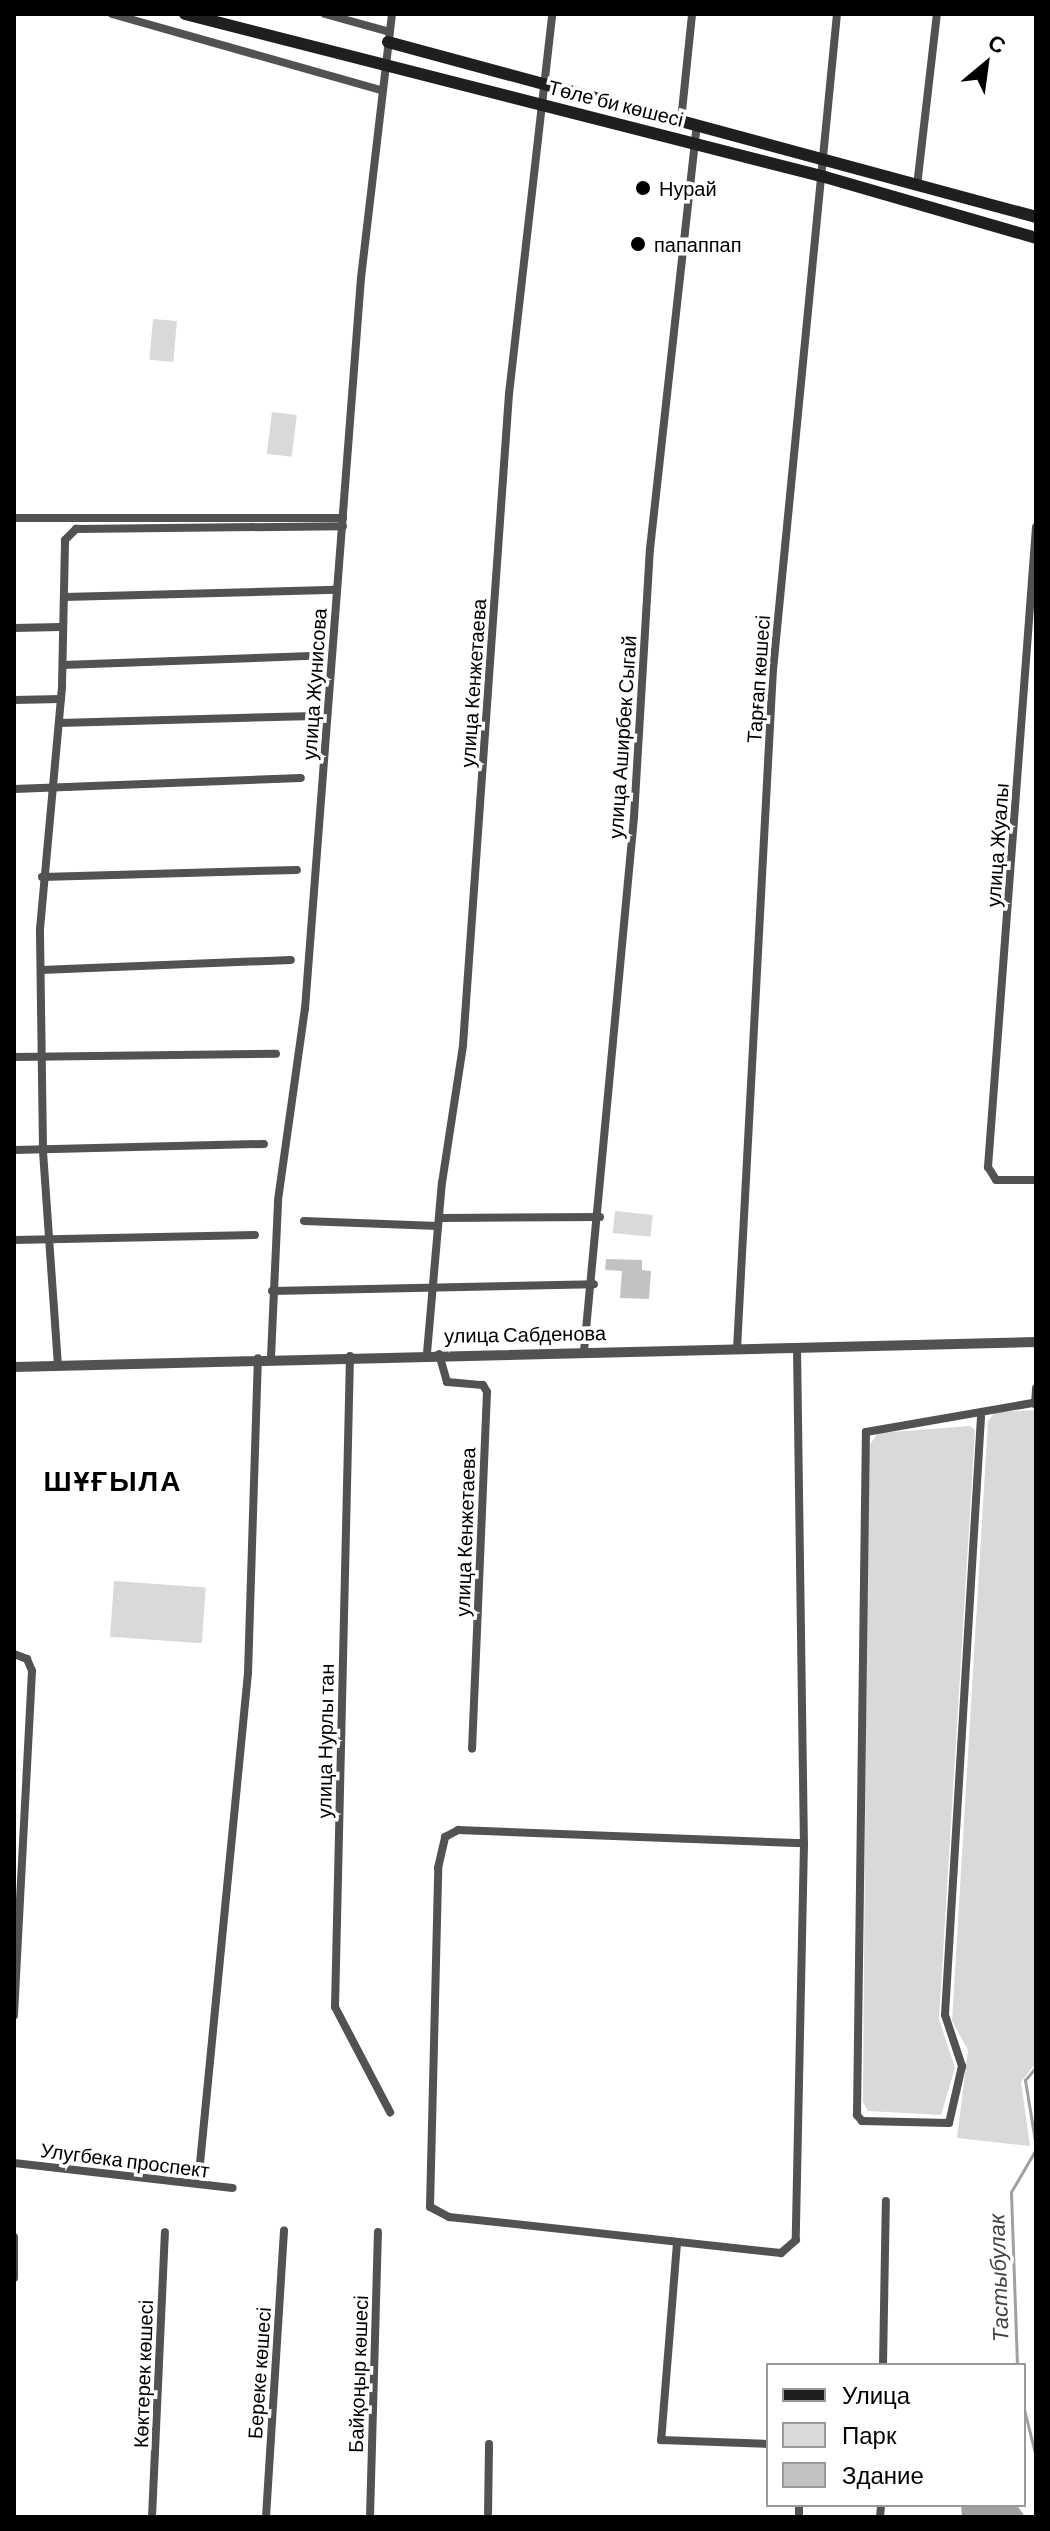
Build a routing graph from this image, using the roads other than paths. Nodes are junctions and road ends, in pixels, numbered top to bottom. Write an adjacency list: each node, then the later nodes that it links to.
1 (112, 14): 12 (street)
2 (185, 14): 10 (main road, Төле би көшесі)
3 (325, 14): 9 (street)
4 (392, 14): 9 (street, улица Жунисова)
5 (552, 14): 11 (street, улица Кенжетаева)
6 (692, 14): 14 (street)
7 (837, 14): 17 (street, Тарғап көшесі)
8 (937, 14): 19 (street)
9 (389, 37): 10 (street, улица Жунисова); 11 (main road, Төле би көшесі)
10 (387, 65): 12 (street, улица Жунисова); 13 (main road, Төле би көшесі)
11 (545, 85): 13 (street, улица Кенжетаева); 14 (main road, Төле би көшесі)
12 (381, 90): 23 (street, улица Жунисова)
13 (541, 106): 16 (main road, Төле би көшесі); 51 (street, улица Кенжетаева)
14 (681, 121): 15 (main road, Төле би көшесі)
15 (697, 125): 16 (street, улица Аширбек Сыгай); 17 (main road, Төле би көшесі)
16 (695, 143): 18 (main road, Төле би көшесі); 49 (street, улица Аширбек Сыгай)
17 (827, 160): 18 (street, Тарғап көшесі); 19 (main road, Төле би көшесі)
18 (825, 177): 21 (main road, Төле би көшесі); 60 (street, Тарғап көшесі)
19 (917, 186): 20 (main road, Төле би көшесі)
20 (1036, 217)
21 (1036, 238)
22 (14, 518): 23 (street)
23 (343, 522): 25 (street, улица Жунисова); 26 (street)
24 (1036, 527): 48 (street, улица Жуалы)
25 (337, 590): 26 (street); 57 (street, улица Жунисова)
26 (64, 597): 27 (street)
27 (61, 627): 28 (street); 30 (street)
28 (14, 628)
29 (312, 656): 30 (street)
30 (63, 665): 31 (street)
31 (61, 699): 32 (street); 34 (street)
32 (14, 700)
33 (305, 716): 34 (street)
34 (59, 723): 37 (street)
35 (301, 778): 37 (street)
36 (14, 789): 37 (street)
37 (54, 789): 39 (street)
38 (297, 870): 39 (street)
39 (42, 877): 41 (street)
40 (291, 960): 41 (street)
41 (41, 970): 43 (street)
42 (276, 1054): 43 (street)
43 (42, 1056): 44 (street); 46 (street)
44 (14, 1057)
45 (264, 1144): 46 (street)
46 (43, 1149): 47 (street); 54 (street)
47 (14, 1150)
48 (1036, 1180)
49 (600, 1217): 51 (street); 55 (street, улица Аширбек Сыгай)
50 (304, 1221): 51 (street)
51 (438, 1222): 56 (street, улица Кенжетаева)
52 (255, 1235): 54 (street)
53 (14, 1240): 54 (street)
54 (49, 1240): 67 (street)
55 (594, 1284): 56 (street); 61 (street, улица Аширбек Сыгай)
56 (433, 1289): 57 (street); 62 (street, улица Кенжетаева)
57 (272, 1291): 66 (street, улица Жунисова)
58 (1036, 1342): 59 (street, улица Сабденова)
59 (797, 1348): 60 (street, улица Сабденова); 74 (street)
60 (737, 1349): 61 (street, улица Сабденова)
61 (584, 1351): 63 (street, улица Сабденова)
62 (427, 1353): 63 (street, улица Сабденова); 64 (street, улица Сабденова)
63 (439, 1353): 73 (street, улица Кенжетаева)
64 (350, 1356): 66 (street, улица Сабденова); 76 (street, улица Нурлы тан)
65 (258, 1357): 66 (street, улица Сабденова); 67 (street, улица Сабденова); 78 (street)
66 (271, 1357)
67 (58, 1366): 68 (street, улица Сабденова)
68 (14, 1367)
69 (1036, 1388): 70 (street)
70 (1034, 1404): 71 (street)
71 (981, 1417): 71 (street)
72 (14, 1654): 75 (street)
73 (472, 1749)
74 (804, 1843): 85 (street); 85 (street)
75 (14, 2016)
76 (390, 2112)
77 (14, 2163): 78 (street, Улугбека проспект)
78 (198, 2184): 79 (street, Улугбека проспект)
79 (233, 2188)
80 (886, 2201): 87 (street)
81 (284, 2231): 91 (street, Береке көшесі)
82 (165, 2232): 90 (street, Көктерек көшесі)
83 (378, 2232): 92 (street, Байқоңыр көшесі)
84 (14, 2237): 86 (street)
85 (677, 2243): 89 (street)
86 (14, 2278)
87 (883, 2363)
88 (489, 2444): 93 (street)
89 (766, 2444)
90 (152, 2517)
91 (266, 2517)
92 (370, 2517)
93 (488, 2517)

